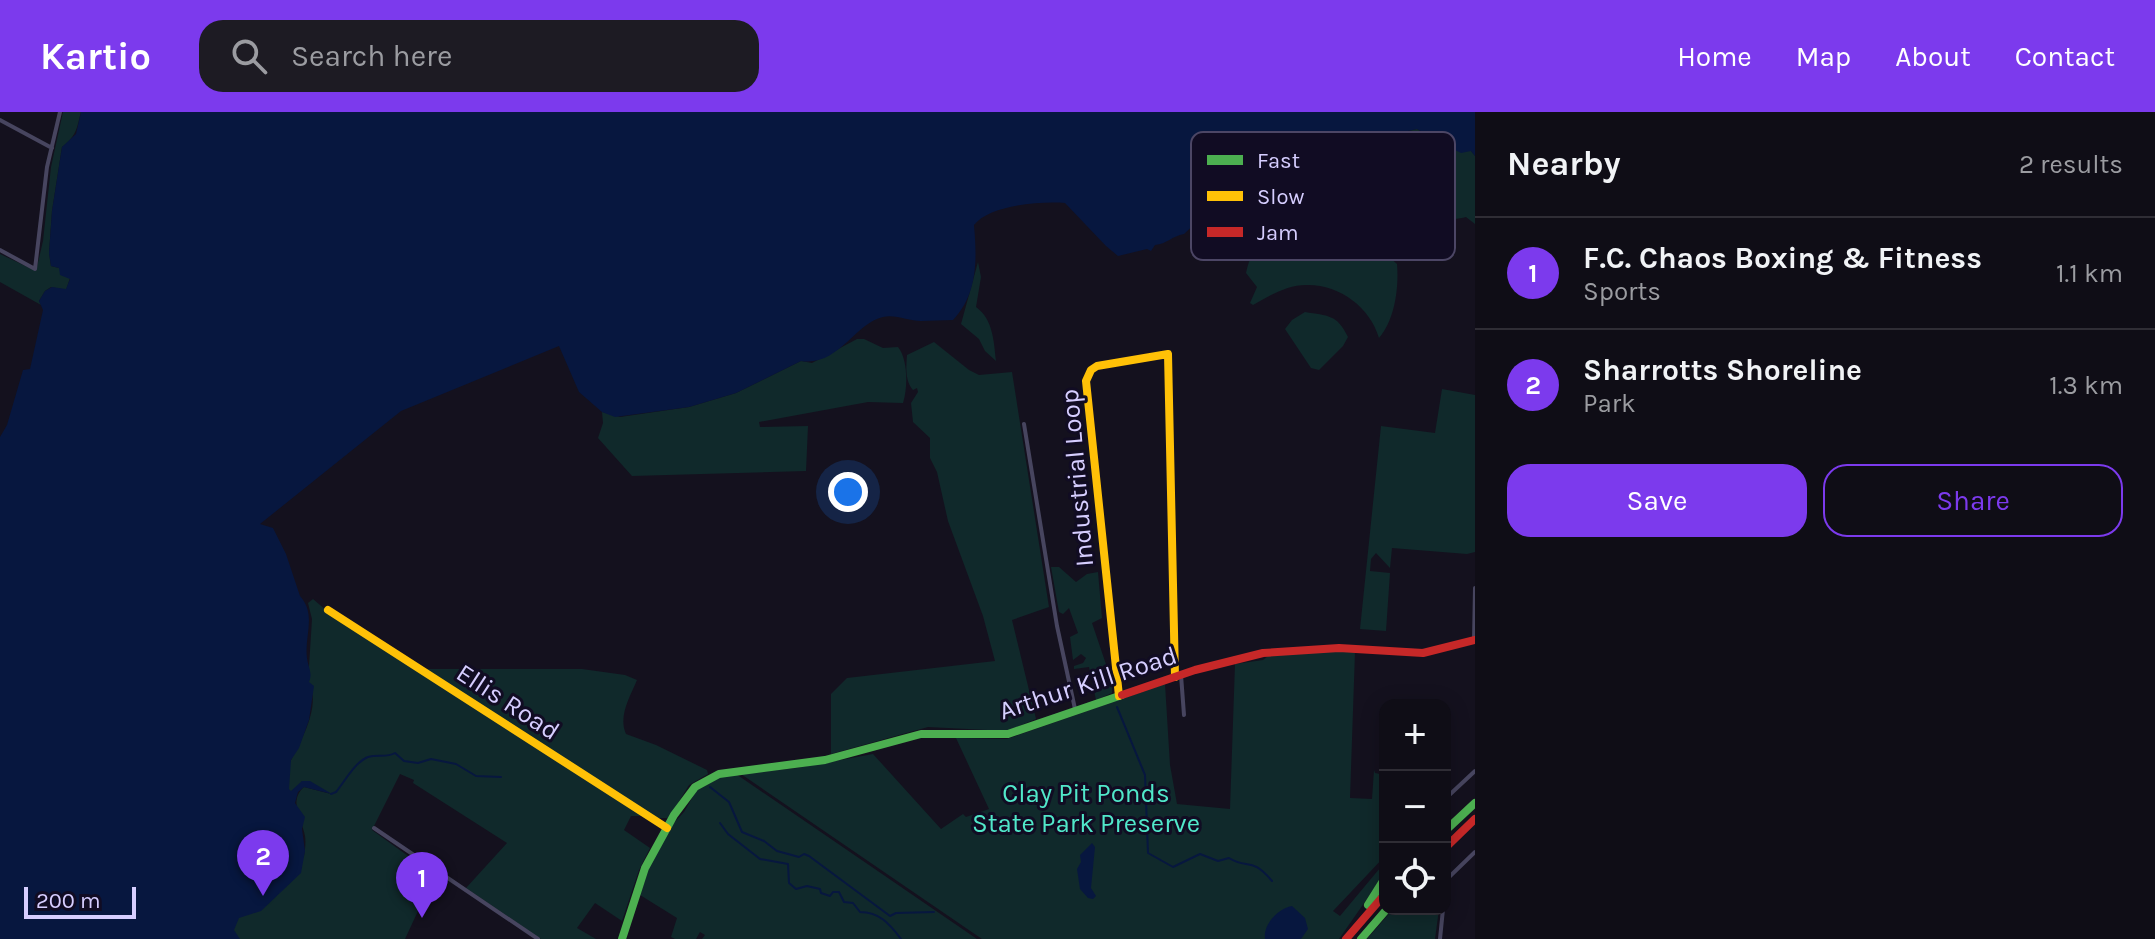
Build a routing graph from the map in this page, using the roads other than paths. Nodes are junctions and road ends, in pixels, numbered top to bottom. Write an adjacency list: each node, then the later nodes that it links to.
1 (60, 112): 3 (street)
2 (0, 120): 3 (street)
3 (52, 148): 4 (street)
4 (0, 250)
5 (1024, 424): 11 (street)
6 (1475, 588): 8 (street)
7 (328, 610): 19 (main road, Ellis Road)
8 (1474, 640): 9 (main road, Arthur Kill Road)
9 (1178, 676): 10 (main road, Arthur Kill Road); 10 (main road, Industrial Loop); 12 (street)
10 (1119, 696): 11 (main road, Arthur Kill Road)
11 (1076, 712): 19 (main road, Arthur Kill Road)
12 (1184, 715)
13 (1475, 771): 14 (street)
14 (1451, 793)
15 (1475, 803): 17 (main road)
16 (1475, 819): 20 (main road)
17 (1451, 825)
18 (374, 828): 29 (street)
19 (667, 828): 28 (main road, Arthur Kill Road)
20 (1450, 843)
21 (1475, 852): 22 (street)
22 (1451, 878)
23 (1379, 888): 27 (main road)
24 (1379, 901): 27 (main road)
25 (1382, 915): 31 (main road)
26 (1442, 915): 32 (street)
27 (1355, 928): 30 (main road)
28 (624, 938)
29 (538, 939)
30 (1346, 939)
31 (1361, 939)
32 (1440, 939)

